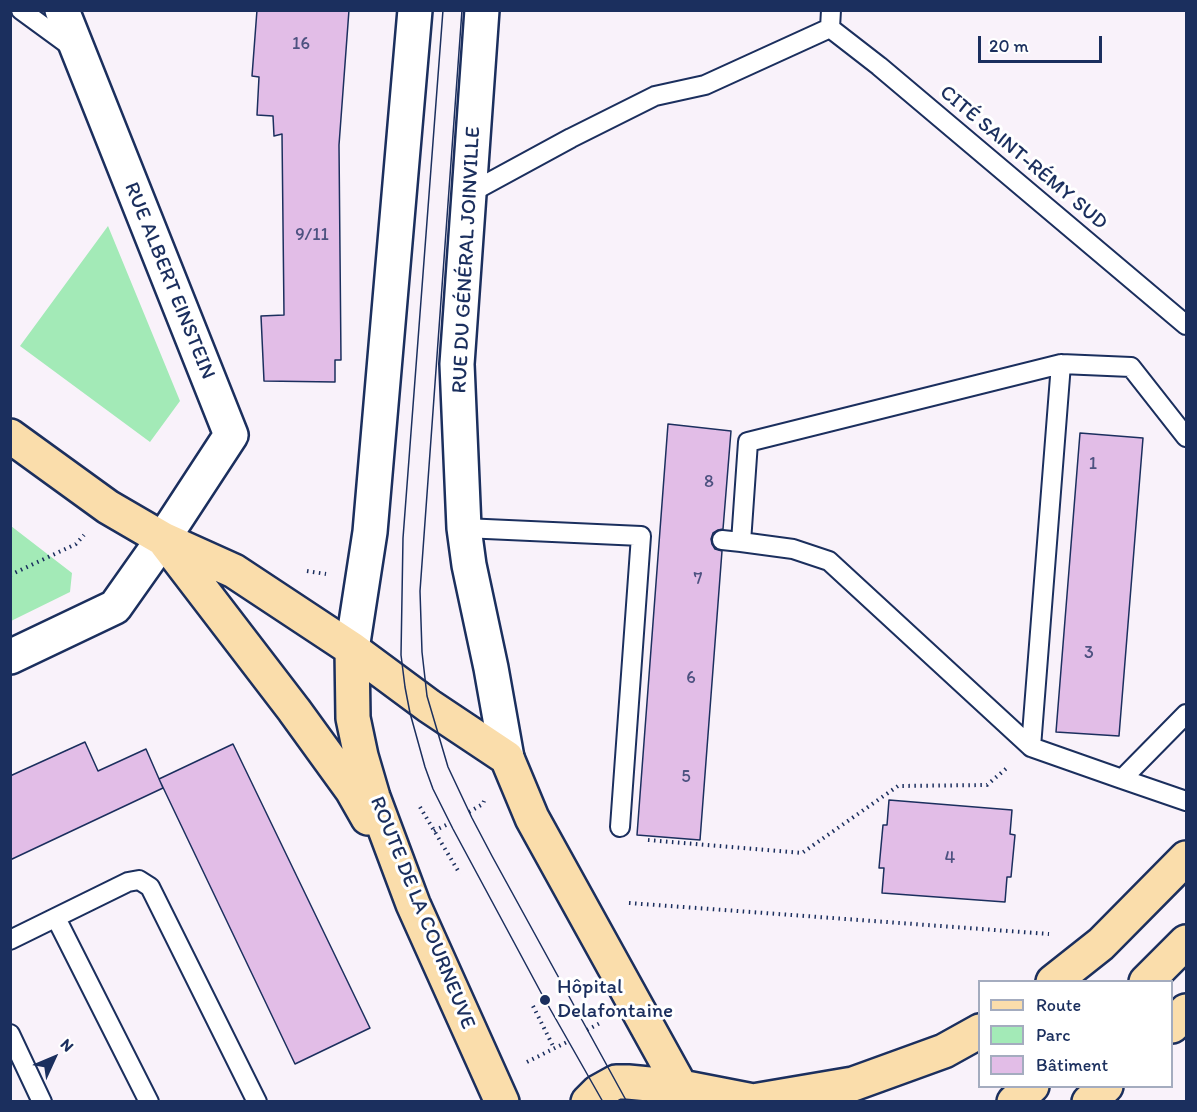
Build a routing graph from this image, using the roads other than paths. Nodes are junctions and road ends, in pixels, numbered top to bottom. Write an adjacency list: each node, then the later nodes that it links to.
1 (21, 10): 6 (lane)
2 (62, 10): 6 (main road, RUE ALBERT EINSTEIN)
3 (415, 10): 16 (main road)
4 (482, 10): 7 (main road, RUE DU GÉNÉRAL JOINVILLE)
5 (831, 19): 7 (lane, CITÉ SAINT-RÉMY SUD); 8 (lane, CITÉ SAINT-RÉMY SUD)
6 (79, 53): 13 (main road, RUE ALBERT EINSTEIN)
7 (468, 194): 12 (main road, RUE DU GÉNÉRAL JOINVILLE)
8 (1186, 325)
9 (1061, 364): 11 (lane); 15 (lane); 19 (lane)
10 (10, 436): 13 (main road)
11 (1186, 437)
12 (464, 528): 20 (main road, RUE DU GÉNÉRAL JOINVILLE); 23 (lane)
13 (163, 539): 16 (main road); 17 (main road); 25 (main road)
14 (722, 540): 15 (lane)
15 (741, 542): 19 (lane)
16 (352, 649): 20 (main road); 25 (main road, ROUTE DE LA COURNEUVE)
17 (10, 657)
18 (1186, 714): 21 (lane)
19 (1031, 747): 21 (lane)
20 (507, 758): 38 (main road)
21 (1122, 778): 22 (lane)
22 (1186, 801)
23 (620, 827)
24 (1186, 858): 29 (main road)
25 (414, 904): 37 (main road, ROUTE DE LA COURNEUVE)
26 (56, 918): 27 (lane); 40 (lane); 41 (lane)
27 (10, 940)
28 (1186, 942): 30 (main road)
29 (1054, 980)
30 (1147, 980)
31 (1186, 1011): 32 (main road)
32 (1173, 1025)
33 (978, 1032): 38 (main road)
34 (10, 1034): 39 (lane)
35 (1030, 1088): 43 (main road)
36 (1104, 1088): 44 (main road)
37 (497, 1091)
38 (686, 1094): 42 (main road)
39 (42, 1101)
40 (148, 1101)
41 (257, 1101)
42 (588, 1101)
43 (1014, 1101)
44 (1089, 1101)

